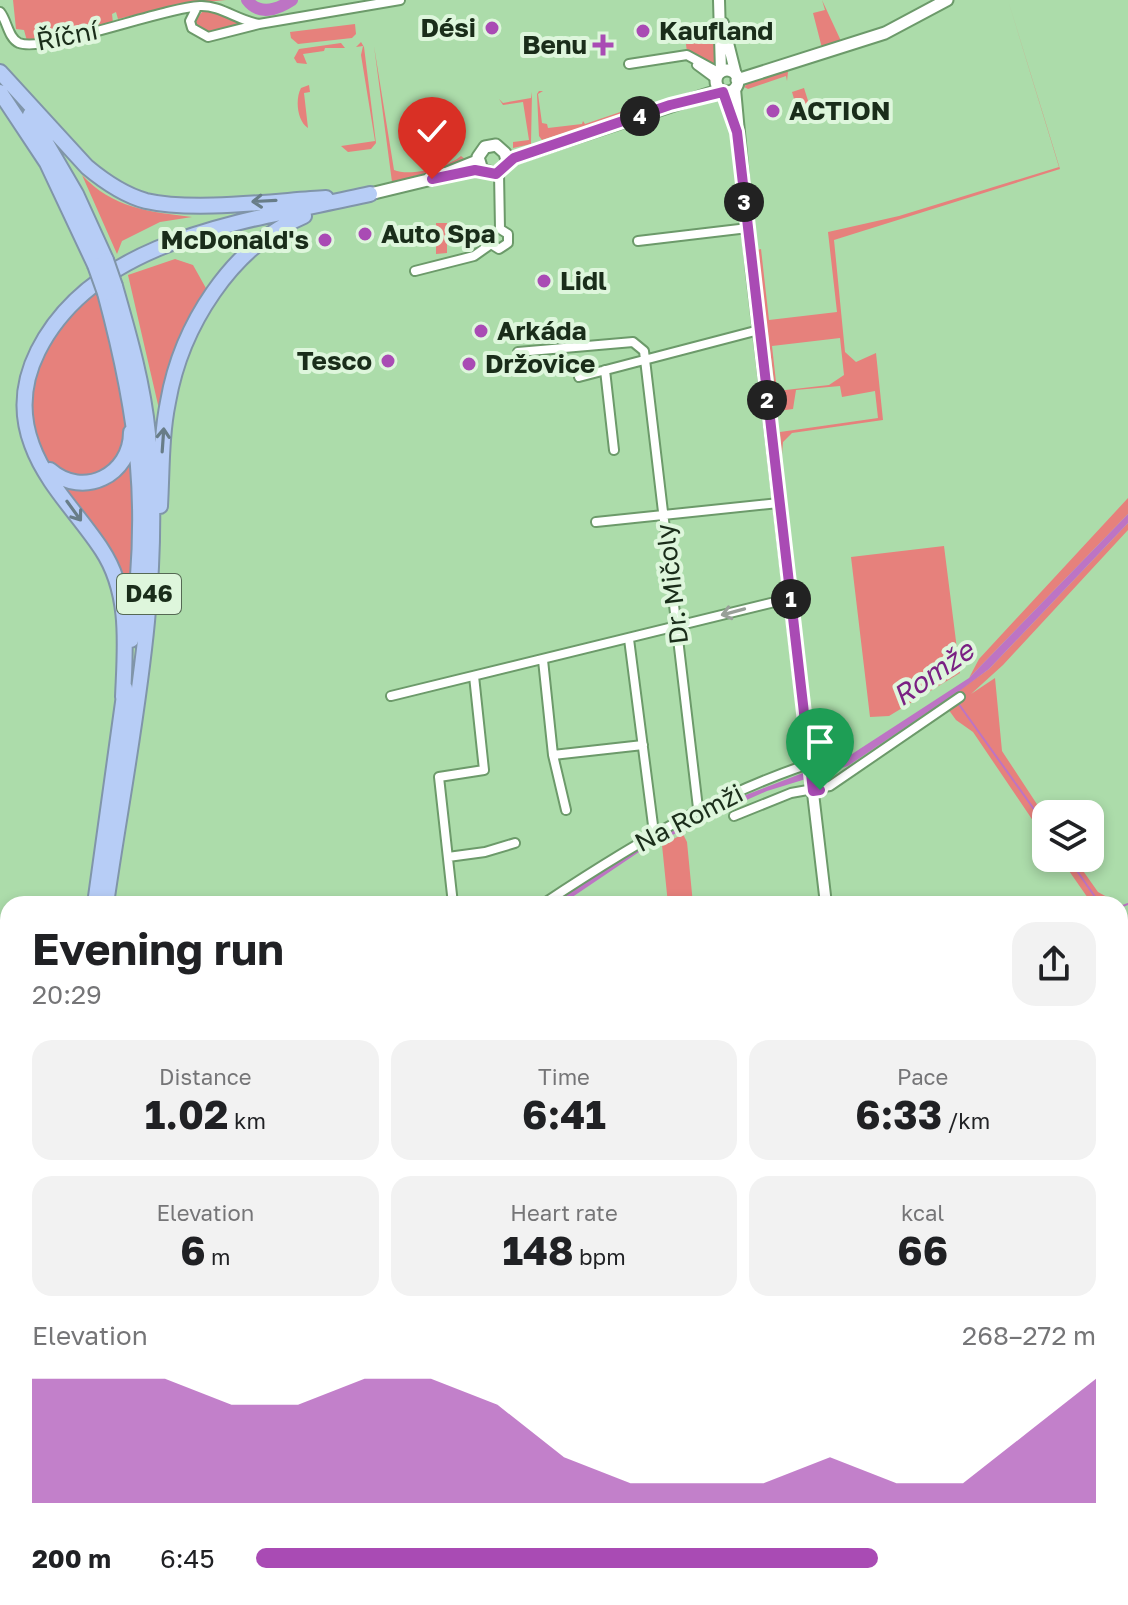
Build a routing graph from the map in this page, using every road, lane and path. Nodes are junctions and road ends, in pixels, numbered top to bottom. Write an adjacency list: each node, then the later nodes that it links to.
1 (400, 0): 6 (street)
2 (719, 0): 9 (street)
3 (947, 0): 9 (main road)
4 (198, 6): 5 (street, Říční); 6 (street); 6 (street)
5 (0, 12)
6 (259, 24)
7 (629, 64): 9 (street)
8 (0, 73): 13 (highway, one-way to 8); 19 (highway, D46)
9 (725, 81): 11 (main road); 15 (street)
10 (0, 92): 19 (highway, D46)
11 (506, 157): 12 (main road); 12 (main road)
12 (487, 170): 13 (main road); 16 (street)
13 (370, 194): 14 (highway)
14 (354, 198): 28 (highway); 34 (highway, one-way to 14)
15 (748, 228): 17 (street); 22 (street)
16 (500, 229): 18 (street); 18 (street)
17 (638, 241)
18 (491, 244): 20 (street)
19 (101, 262): 21 (highway, D46, bridge)
20 (415, 271)
21 (110, 289): 27 (highway, D46); 34 (highway, D46)
22 (759, 330): 24 (street); 30 (street)
23 (518, 352): 24 (street)
24 (647, 359): 25 (street); 31 (street, Dr. Mičoly)
25 (605, 370): 26 (street); 29 (street)
26 (579, 377)
27 (130, 392): 28 (highway); 40 (highway, D46)
28 (32, 446): 40 (highway, one-way to 40)
29 (614, 450)
30 (779, 503): 31 (street); 33 (street)
31 (663, 515): 32 (street); 35 (street, Dr. Mičoly)
32 (596, 522)
33 (791, 598): 35 (street, one-way to 35); 45 (street)
34 (149, 601): 54 (highway, D46)
35 (677, 627): 36 (street); 47 (street, Dr. Mičoly)
36 (629, 639): 37 (street); 42 (street)
37 (543, 660): 38 (street); 44 (street)
38 (474, 676): 39 (street); 52 (street)
39 (391, 696)
40 (123, 697): 53 (highway, D46)
41 (960, 697): 46 (street, Na Romži)
42 (643, 745): 44 (street); 50 (street)
43 (845, 753): 45 (street, Na Romži)
44 (553, 755): 48 (street)
45 (810, 762): 46 (street); 47 (street, Na Romži)
46 (813, 788): 49 (street, Na Romži); 57 (street)
47 (698, 808): 50 (street, Na Romži)
48 (566, 810)
49 (734, 816)
50 (654, 833): 56 (street, Na Romži)
51 (515, 843): 52 (street)
52 (448, 857): 55 (street)
53 (96, 896)
54 (107, 896)
55 (452, 896)
56 (556, 896)
57 (825, 896)

